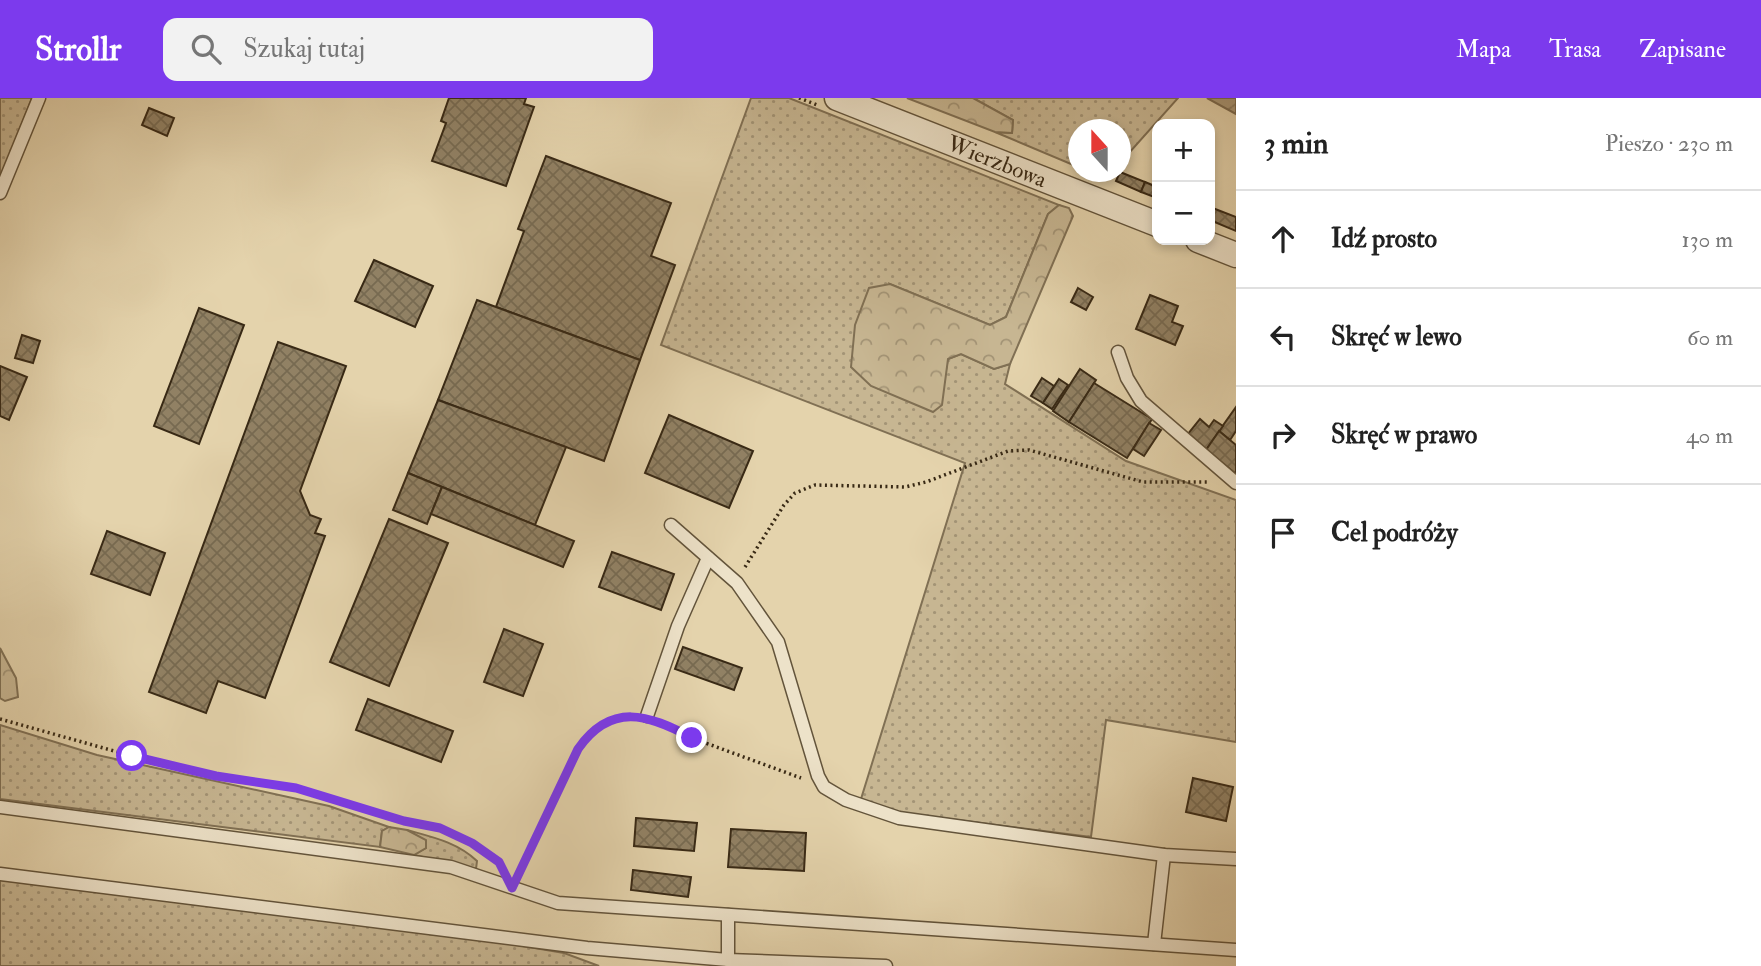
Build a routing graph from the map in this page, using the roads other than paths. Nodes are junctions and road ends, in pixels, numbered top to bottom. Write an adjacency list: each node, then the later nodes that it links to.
1 (39, 98): 3 (lane)
2 (837, 98): 4 (street, Wierzbowa)
3 (0, 193)
4 (1152, 222)
5 (1211, 245): 6 (street)
6 (1236, 255)
7 (1118, 352): 8 (lane)
8 (1234, 482)
9 (671, 525): 10 (lane)
10 (708, 558): 11 (lane); 13 (lane)
11 (647, 716)
12 (0, 807): 16 (lane)
13 (1164, 855): 14 (lane); 17 (lane)
14 (1236, 859)
15 (0, 874): 19 (lane)
16 (728, 915): 17 (lane); 19 (lane)
17 (1154, 944): 18 (lane)
18 (1236, 950)
19 (728, 960): 20 (lane)
20 (886, 966)

